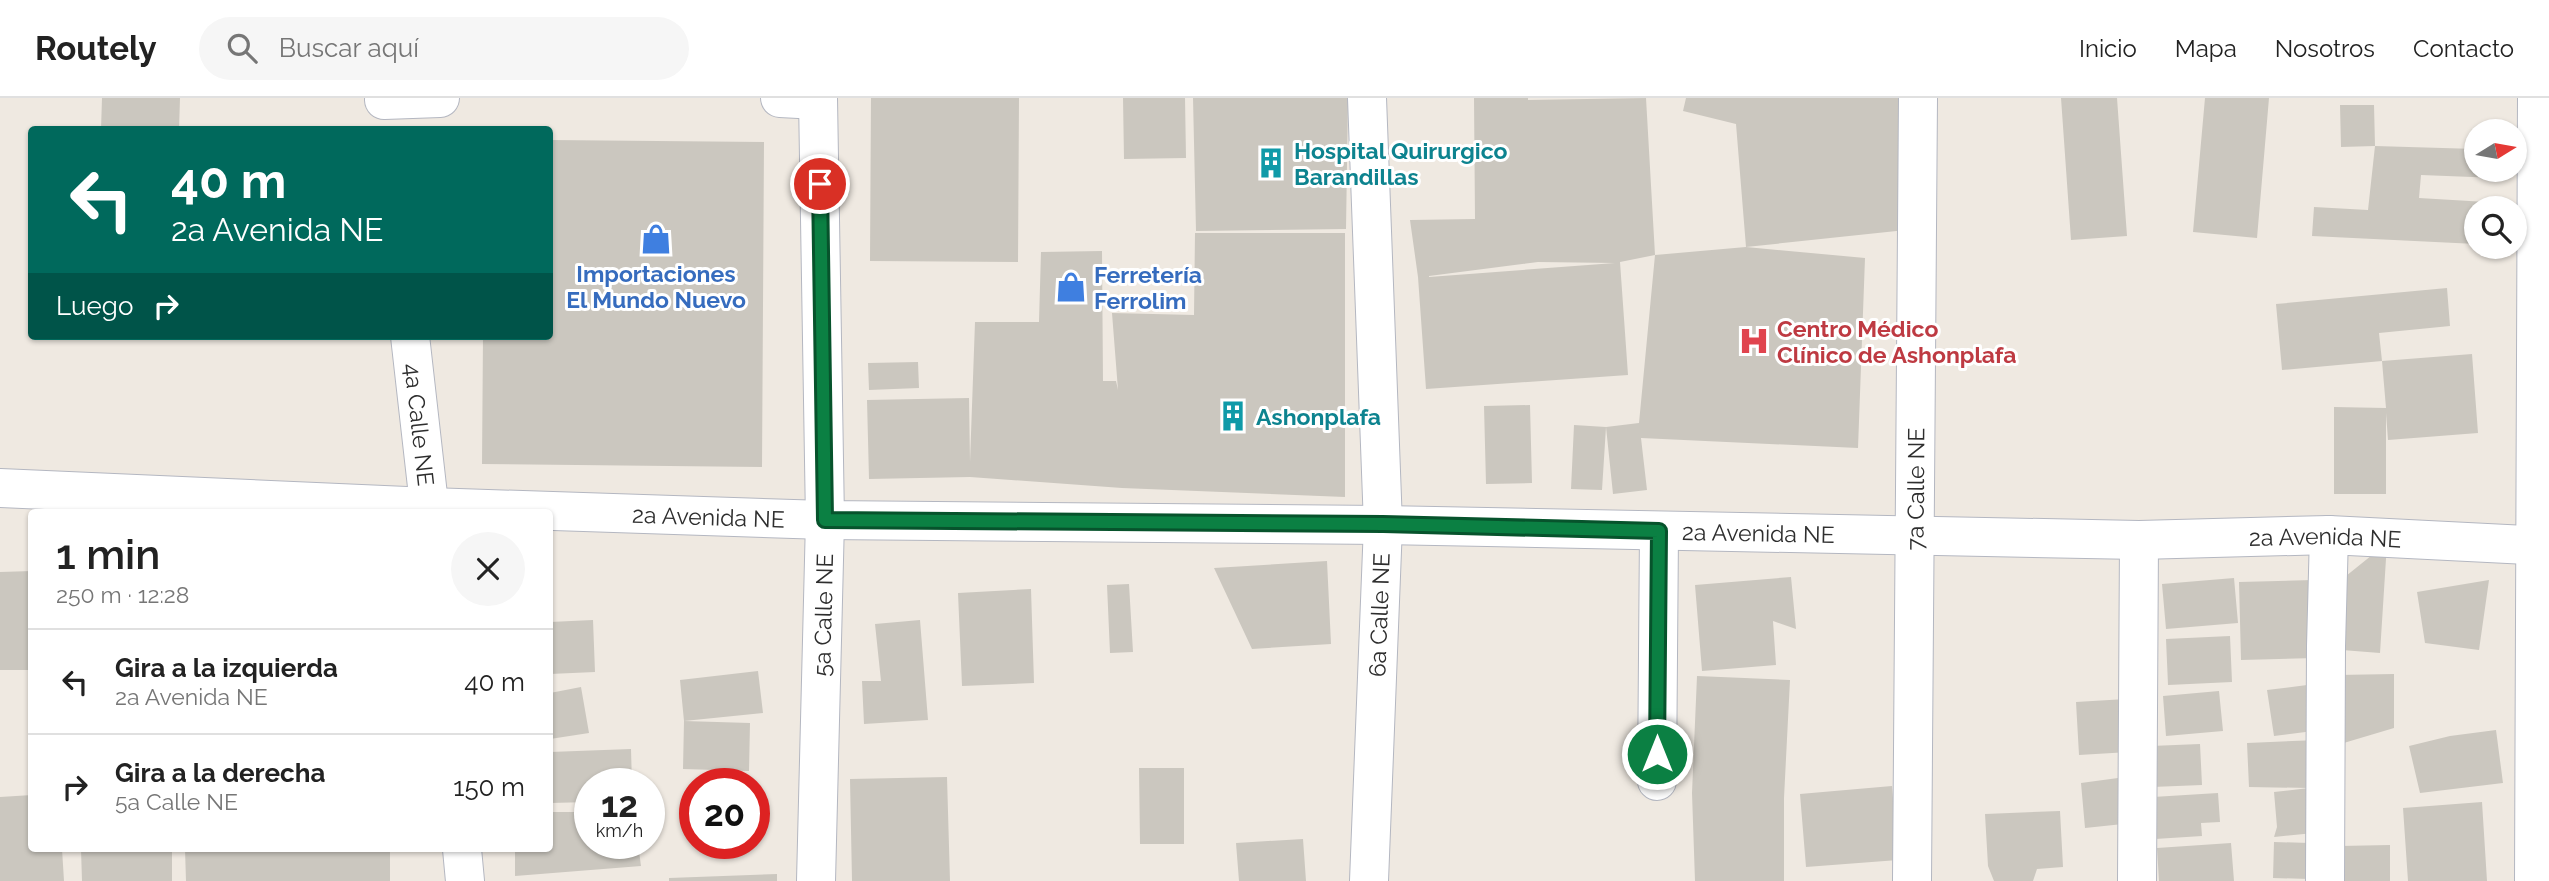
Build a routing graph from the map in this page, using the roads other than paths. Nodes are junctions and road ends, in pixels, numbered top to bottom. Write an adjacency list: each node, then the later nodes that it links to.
1 (440, 98): 7 (street)
2 (780, 98): 6 (street)
3 (1367, 98): 14 (street, 6a Calle NE)
4 (1918, 98): 17 (street, 7a Calle NE)
5 (2537, 98): 19 (street)
6 (818, 99): 13 (street, 5a Calle NE)
7 (385, 109)
8 (410, 340): 11 (street, 4a Calle NE)
9 (0, 488): 10 (street, 2a Avenida NE)
10 (410, 509)
11 (430, 509)
12 (553, 513): 13 (street, 2a Avenida NE)
13 (825, 520): 14 (street, 2a Avenida NE); 23 (street, 5a Calle NE)
14 (1383, 524): 15 (street, 2a Avenida NE); 24 (street, 6a Calle NE)
15 (1659, 531): 17 (street, 2a Avenida NE); 20 (street)
16 (2329, 536): 18 (street, 2a Avenida NE); 19 (street, 2a Avenida NE); 27 (street)
17 (1915, 537): 18 (street, 2a Avenida NE); 25 (street, 7a Calle NE)
18 (2139, 540): 26 (street)
19 (2542, 546): 28 (street)
20 (1657, 781)
21 (462, 852): 22 (street)
22 (465, 881)
23 (816, 881)
24 (1369, 881)
25 (1912, 881)
26 (2137, 881)
27 (2325, 881)
28 (2533, 881)

